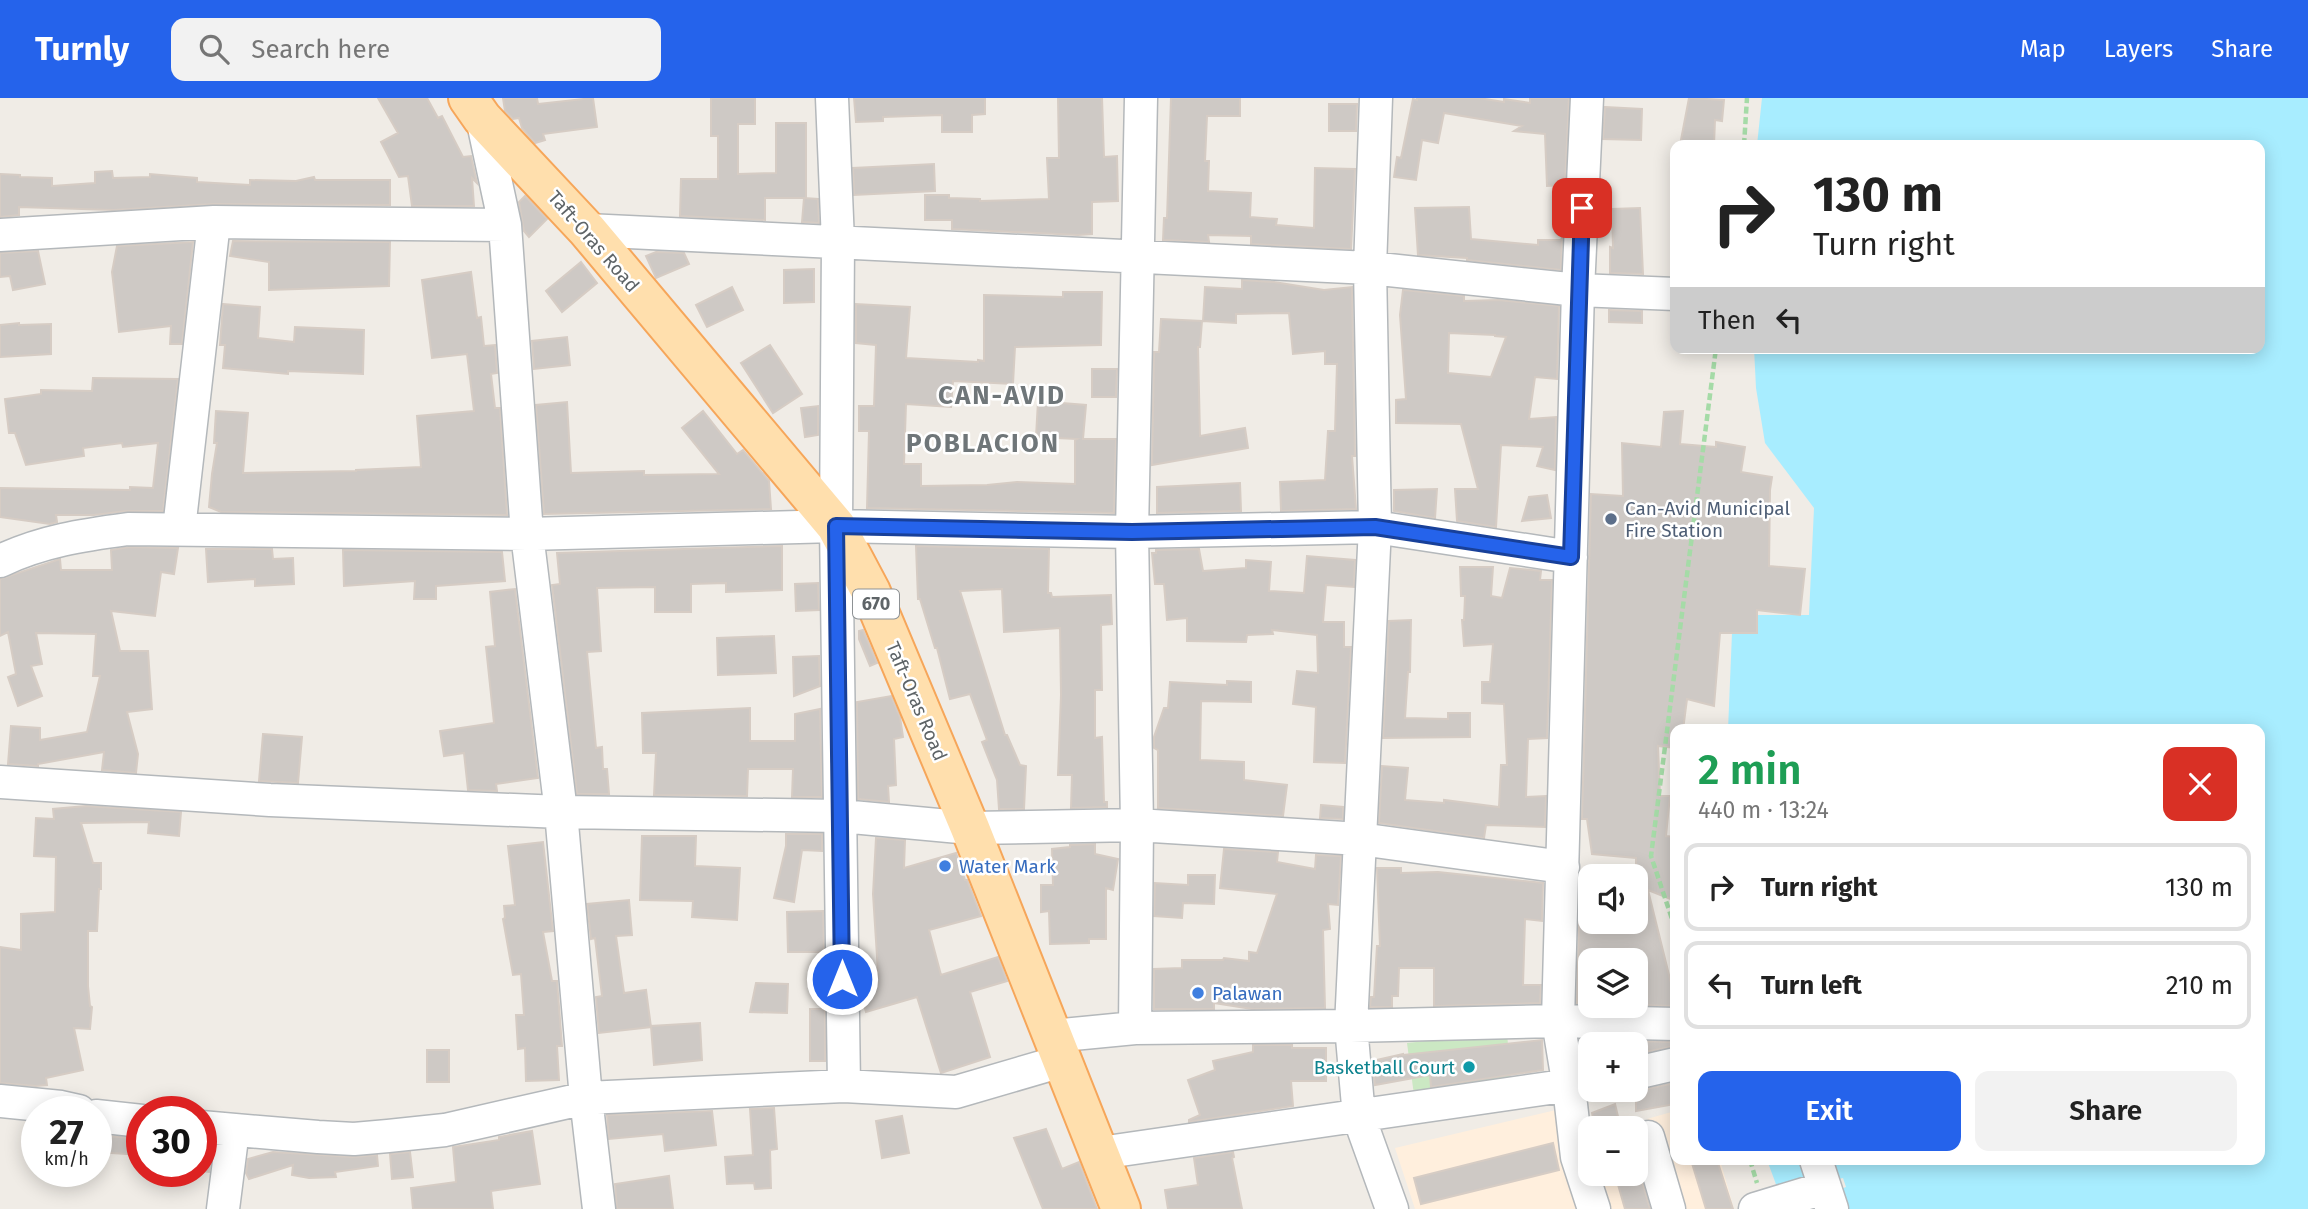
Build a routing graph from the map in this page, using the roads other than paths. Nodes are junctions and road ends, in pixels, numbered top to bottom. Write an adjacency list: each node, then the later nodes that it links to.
1 (832, 98): 10 (street)
2 (1141, 98): 11 (street)
3 (1376, 98): 12 (street)
4 (1587, 98): 13 (street)
5 (475, 108): 7 (street); 8 (main road, Taft-Oras Road / 670)
6 (214, 222): 7 (street); 9 (street); 17 (street)
7 (505, 225): 19 (street)
8 (587, 230): 10 (street); 15 (main road, Taft-Oras Road / 670)
9 (0, 235)
10 (838, 242): 11 (street); 15 (street)
11 (1136, 257): 12 (street); 18 (street)
12 (1370, 268): 13 (street); 16 (street)
13 (1578, 290): 14 (street); 20 (street)
14 (1670, 294)
15 (836, 526): 18 (street); 19 (street); 24 (street); 26 (main road, Taft-Oras Road / 670)
16 (1375, 527): 18 (street); 20 (street); 27 (street)
17 (179, 529): 19 (street); 21 (street)
18 (1132, 532): 25 (street)
19 (527, 534): 23 (street)
20 (1571, 557): 28 (street)
21 (0, 561)
22 (0, 782): 23 (street)
23 (561, 813): 24 (street); 39 (street)
24 (841, 816): 26 (street); 38 (street)
25 (1137, 825): 26 (street); 27 (street); 32 (street)
26 (970, 828): 33 (main road, Taft-Oras Road / 670)
27 (1360, 839): 28 (street); 31 (street)
28 (1563, 867): 29 (street)
29 (1558, 1021): 30 (street); 31 (street); 36 (street)
30 (1670, 1024)
31 (1351, 1026): 32 (street); 42 (street)
32 (1135, 1028): 33 (street)
33 (1057, 1049): 38 (street); 46 (main road, Taft-Oras Road / 670)
34 (1670, 1066): 35 (street)
35 (1648, 1071)
36 (1578, 1079)
37 (1578, 1085): 42 (street)
38 (844, 1086): 39 (street)
39 (586, 1098): 44 (street); 50 (street)
40 (0, 1101): 41 (street)
41 (21, 1103)
42 (1359, 1117): 46 (street); 52 (street)
43 (217, 1128): 44 (street)
44 (233, 1130): 49 (street)
45 (1648, 1137): 54 (street)
46 (1100, 1153): 51 (main road, Taft-Oras Road / 670)
47 (1590, 1186): 53 (street)
48 (1824, 1186): 55 (street)
49 (223, 1209)
50 (599, 1209)
51 (1121, 1209)
52 (1392, 1209)
53 (1594, 1209)
54 (1669, 1209)
55 (1755, 1209)

